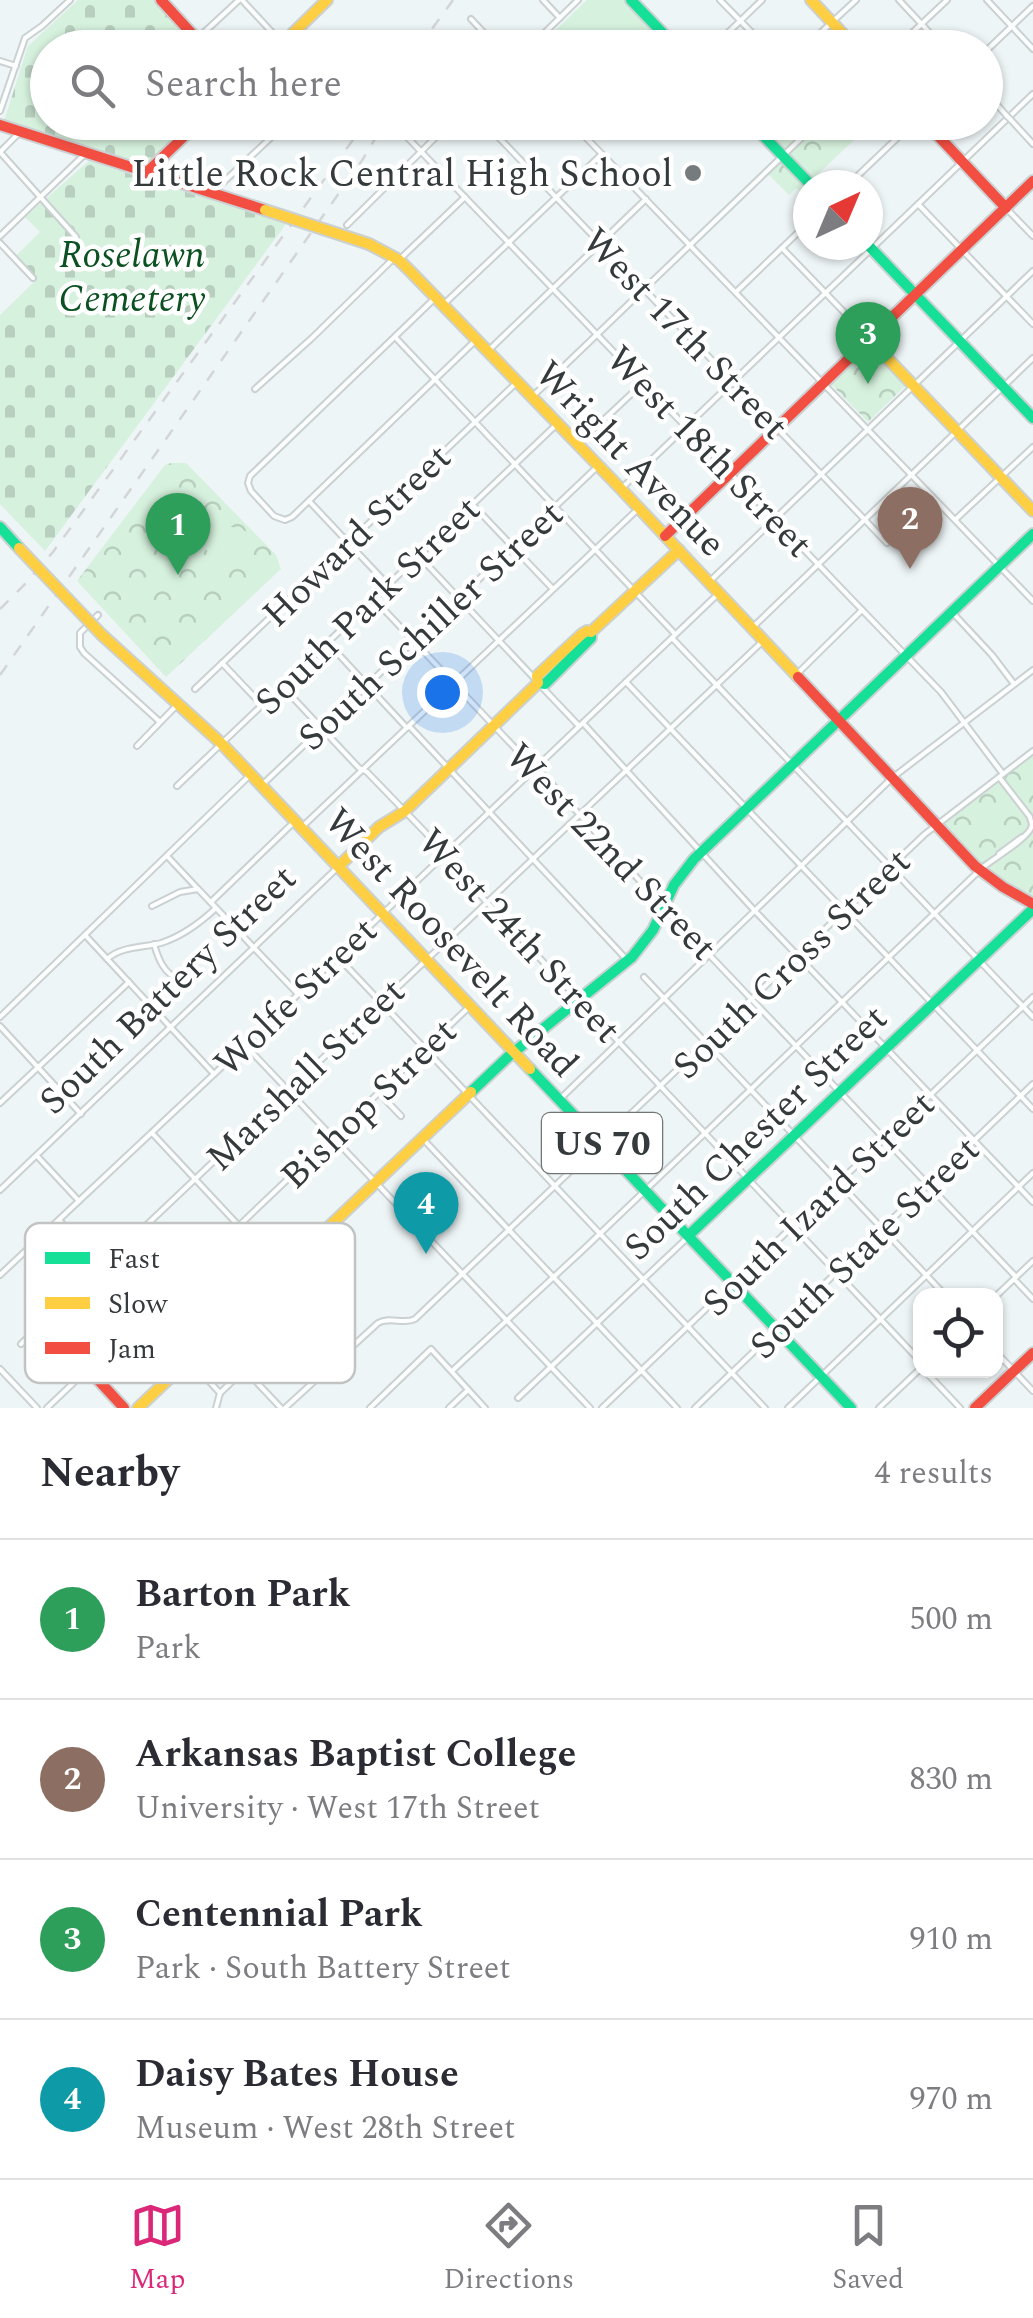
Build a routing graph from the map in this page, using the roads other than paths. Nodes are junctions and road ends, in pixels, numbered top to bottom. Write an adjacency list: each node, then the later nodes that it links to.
1 (70, 0): 22 (street)
2 (161, 0): 23 (main road)
3 (240, 0): 24 (street); 25 (street)
4 (543, 0): 16 (street)
5 (578, 0): 16 (street)
6 (630, 0): 29 (main road)
7 (720, 0): 18 (street)
8 (762, 0): 18 (street)
9 (810, 0): 19 (main road)
10 (856, 0): 19 (street)
11 (899, 0): 20 (street)
12 (946, 0): 20 (street)
13 (986, 0): 21 (street)
14 (323, 1): 26 (main road)
15 (1033, 6): 21 (street)
16 (560, 18): 28 (street)
17 (471, 19): 27 (street)
18 (740, 20): 30 (street); 31 (street)
19 (831, 22): 32 (street); 33 (main road)
20 (922, 24): 34 (street); 35 (street)
21 (1012, 26): 37 (street); 38 (street)
22 (36, 30)
23 (189, 30)
24 (213, 30)
25 (266, 30)
26 (295, 30)
27 (481, 30)
28 (548, 30)
29 (659, 30)
30 (730, 30)
31 (750, 30)
32 (823, 30)
33 (839, 30)
34 (916, 30)
35 (928, 30)
36 (30, 34): 40 (street)
37 (1003, 35)
38 (1033, 49)
39 (0, 61): 40 (street)
40 (16, 66): 43 (street)
41 (1033, 94): 44 (street)
42 (1003, 111): 60 (street)
43 (0, 112)
44 (1003, 123)
45 (0, 125): 46 (main road, Wright Avenue)
46 (20, 132): 47 (main road, Wright Avenue); 61 (street)
47 (30, 135)
48 (45, 140): 63 (main road, Wright Avenue)
49 (180, 140): 69 (main road)
50 (268, 140): 71 (street)
51 (410, 140): 62 (street, West 18th Street)
52 (434, 140): 62 (street)
53 (501, 140): 74 (street, West 17th Street)
54 (589, 140): 64 (street)
55 (767, 140): 65 (main road)
56 (799, 140): 65 (street)
57 (895, 140): 68 (street)
58 (942, 140): 66 (main road)
59 (985, 140): 66 (street)
60 (1033, 144)
61 (0, 152): 72 (street)
62 (422, 152): 73 (street, West 18th Street); 78 (street)
63 (86, 153): 69 (main road, Wright Avenue); 72 (street)
64 (602, 154): 74 (street); 75 (street)
65 (782, 156): 67 (main road); 86 (street)
66 (962, 162): 76 (street); 77 (main road)
67 (796, 170)
68 (864, 170)
69 (146, 173): 71 (main road, Wright Avenue)
70 (1033, 181): 77 (main road)
71 (212, 194): 89 (main road, Wright Avenue, bridge)
72 (40, 197): 81 (street); 83 (street)
73 (465, 197): 84 (street, West 18th Street); 89 (street)
74 (556, 197): 84 (street); 85 (street, West 17th Street)
75 (646, 199): 85 (street); 86 (street)
76 (918, 204): 79 (street); 88 (street)
77 (1006, 208): 80 (street); 88 (main road)
78 (347, 226)
79 (883, 235)
80 (1033, 236)
81 (76, 237)
82 (793, 237): 87 (street)
83 (0, 240): 93 (street)
84 (510, 242): 94 (street, West 18th Street); 100 (street)
85 (600, 243): 94 (street); 95 (street, West 17th Street)
86 (690, 244): 95 (street); 96 (street)
87 (782, 248): 96 (street); 97 (street)
88 (962, 251): 98 (main road); 99 (street)
89 (397, 259): 100 (main road, Wright Avenue); 117 (street)
90 (858, 260): 97 (street)
91 (882, 260): 98 (main road)
92 (1033, 270): 99 (street)
93 (34, 278)
94 (554, 288): 102 (street, West 18th Street); 108 (street)
95 (644, 289): 102 (street); 113 (street, West 17th Street)
96 (736, 292): 104 (street)
97 (826, 294): 104 (street); 106 (street)
98 (916, 296): 106 (main road); 107 (main road)
99 (1006, 296): 101 (street); 107 (street)
100 (440, 301): 103 (street); 105 (main road, Wright Avenue)
101 (1033, 324)
102 (598, 334): 112 (street, West 18th Street); 118 (street)
103 (395, 337): 110 (street); 135 (street)
104 (780, 338): 113 (street); 114 (street)
105 (476, 340): 108 (main road, Wright Avenue); 110 (street)
106 (870, 340): 114 (main road); 115 (main road)
107 (960, 340): 115 (street); 116 (main road)
108 (487, 352): 111 (main road, Wright Avenue)
109 (1033, 358): 116 (street)
110 (435, 380): 120 (street); 135 (street)
111 (516, 382): 118 (main road, Wright Avenue); 120 (street, Howard Street)
112 (644, 382): 122 (street, West 18th Street); 126 (street)
113 (733, 382): 122 (street); 123 (street, West 17th Street)
114 (824, 384): 123 (main road); 124 (street)
115 (914, 386): 124 (street); 125 (main road)
116 (1004, 387): 119 (main road); 125 (street)
117 (255, 389)
118 (531, 398): 121 (main road, Wright Avenue)
119 (1033, 418)
120 (475, 422): 128 (street); 147 (street, Howard Street)
121 (557, 424): 126 (main road, Wright Avenue); 128 (street, South Park Street)
122 (687, 426): 130 (street, West 18th Street); 134 (street)
123 (777, 428): 130 (main road); 131 (street, West 17th Street)
124 (867, 430): 131 (street); 132 (street)
125 (957, 431): 132 (street); 133 (main road)
126 (578, 444): 129 (main road, Wright Avenue)
127 (1033, 447): 133 (street)
128 (515, 464): 136 (street, South Park Street); 137 (street)
129 (599, 465): 134 (main road, Wright Avenue); 137 (street, South Schiller Street)
130 (732, 472): 140 (street, West 18th Street); 145 (main road)
131 (820, 474): 140 (street); 141 (street, West 17th Street)
132 (911, 476): 141 (street); 142 (street)
133 (1001, 477): 139 (main road); 142 (street)
134 (621, 489): 138 (main road, Wright Avenue)
135 (308, 501): 147 (street)
136 (473, 504): 148 (street); 151 (street, South Park Street)
137 (555, 507): 148 (street, South Schiller Street); 149 (street)
138 (639, 508): 145 (main road, Wright Avenue); 149 (street)
139 (1033, 511)
140 (775, 517): 152 (street, West 18th Street); 154 (street)
141 (865, 519): 146 (street, West 17th Street); 152 (street)
142 (956, 520): 153 (street)
143 (0, 527): 183 (main road, West Roosevelt Road / US 70, bridge)
144 (1033, 534): 153 (main road)
145 (666, 536): 150 (main road, Wright Avenue)
146 (887, 542)
147 (348, 543): 155 (street); 172 (street, Howard Street)
148 (513, 546): 156 (street); 159 (street, South Schiller Street)
149 (594, 550): 156 (street); 157 (street)
150 (679, 550): 154 (main road, Wright Avenue); 157 (main road)
151 (419, 556): 155 (street, South Park Street); 159 (street)
152 (818, 564): 162 (street, West 18th Street); 165 (street)
153 (1000, 566): 161 (street); 163 (main road)
154 (710, 582): 158 (main road, Wright Avenue)
155 (388, 585): 160 (street, South Park Street)
156 (553, 589): 169 (street)
157 (635, 592): 166 (street); 176 (main road, South Battery Street)
158 (720, 593): 165 (main road, Wright Avenue); 166 (street, Wolfe Street)
159 (459, 598): 168 (street, South Schiller Street); 169 (street)
160 (374, 599): 168 (street, West 22nd Street); 170 (street, South Park Street)
161 (1033, 602)
162 (862, 610): 171 (street, West 18th Street); 174 (street)
163 (952, 612): 171 (main road); 178 (street)
164 (98, 614): 186 (street)
165 (752, 628): 167 (main road, Wright Avenue)
166 (674, 636): 175 (street, Wolfe Street); 180 (street)
167 (764, 640): 174 (main road, Wright Avenue); 180 (street, Marshall Street)
168 (413, 641): 177 (street, West 22nd Street); 179 (street, South Schiller Street)
169 (498, 641): 176 (street); 177 (street)
170 (328, 642): 179 (street); 181 (street, South Park Street)
171 (906, 656): 185 (main road); 187 (street, West 18th Street)
172 (222, 663): 182 (street, Howard Street); 184 (street)
173 (1033, 670): 178 (street)
174 (797, 674): 185 (main road, Wright Avenue)
175 (626, 682): 188 (street, Wolfe Street); 192 (street)
176 (538, 683): 188 (street); 189 (main road, South Battery Street)
177 (454, 684): 189 (street, West 22nd Street); 190 (street)
178 (1014, 684): 187 (street)
179 (367, 685): 190 (street); 191 (street, South Schiller Street)
180 (717, 685): 192 (street, Marshall Street); 196 (street)
181 (282, 686): 184 (street, South Park Street); 191 (street, West 24th Street)
182 (195, 689)
183 (180, 703): 186 (street); 193 (main road, West Roosevelt Road / US 70)
184 (262, 705): 193 (street, South Park Street)
185 (838, 719): 196 (main road); 203 (main road, Wright Avenue)
186 (160, 722): 194 (street)
187 (964, 723): 202 (street, West 18th Street); 203 (street)
188 (581, 724): 197 (street, Wolfe Street); 200 (street)
189 (494, 726): 197 (street, West 22nd Street); 198 (main road, South Battery Street)
190 (408, 727): 198 (street); 199 (street)
191 (322, 728): 199 (street, West 24th Street); 204 (street, South Schiller Street)
192 (670, 728): 200 (street, Marshall Street); 206 (street)
193 (222, 744): 201 (main road, West Roosevelt Road / US 70); 205 (street, South Park Street)
194 (137, 746)
195 (1033, 752): 202 (street, South Cross Street)
196 (792, 765): 206 (main road); 210 (street)
197 (536, 768): 208 (street, Wolfe Street); 209 (street, West 22nd Street)
198 (449, 769): 207 (main road, South Battery Street); 208 (street)
199 (363, 770): 207 (street, West 24th Street); 211 (street)
200 (626, 770): 209 (street, Marshall Street); 213 (street)
201 (251, 774): 204 (main road, West Roosevelt Road / US 70); 215 (street)
202 (1001, 776): 212 (street, South Cross Street); 220 (street, West 18th Street)
203 (892, 778): 210 (street); 212 (main road, Wright Avenue)
204 (262, 785): 211 (main road, West Roosevelt Road / US 70)
205 (177, 786)
206 (746, 808): 213 (main road); 218 (street)
207 (404, 811): 214 (street, West 24th Street); 217 (main road, South Battery Street)
208 (490, 812): 214 (street, Wolfe Street); 216 (street)
209 (580, 814): 216 (street, Marshall Street); 225 (street, West 22nd Street)
210 (847, 822): 218 (street); 219 (street)
211 (299, 824): 217 (main road, West Roosevelt Road / US 70); 223 (street)
212 (936, 825): 219 (street, South Cross Street); 220 (main road, Wright Avenue)
213 (701, 852): 225 (main road); 226 (street)
214 (444, 855): 222 (street, West 24th Street); 228 (street, Wolfe Street)
215 (167, 856): 221 (street); 232 (street)
216 (534, 858): 222 (street, Marshall Street); 242 (street)
217 (339, 866): 228 (main road, West Roosevelt Road / US 70); 234 (street, South Battery Street)
218 (800, 866): 226 (street); 229 (street)
219 (890, 868): 229 (street, South Cross Street); 230 (street)
220 (980, 870): 227 (main road, Wright Avenue); 230 (street)
221 (198, 889): 223 (street); 224 (street)
222 (487, 902): 240 (street, Marshall Street); 250 (street, West 24th Street)
223 (214, 905): 233 (street); 234 (street)
224 (152, 906)
225 (664, 906): 235 (street, West 22nd Street); 242 (main road)
226 (754, 910): 235 (street); 236 (street)
227 (1030, 910): 231 (street); 241 (main road, South Chester Street)
228 (383, 912): 237 (street, Wolfe Street); 240 (main road, West Roosevelt Road / US 70)
229 (844, 912): 236 (street, South Cross Street); 238 (street)
230 (935, 915): 238 (street); 241 (street)
231 (1033, 927)
232 (84, 935): 239 (street); 256 (street)
233 (154, 944): 239 (street); 244 (street)
234 (254, 948): 246 (street); 259 (street, South Battery Street)
235 (710, 954): 247 (street); 249 (street, West 22nd Street)
236 (798, 955): 249 (street, South Cross Street); 252 (street)
237 (337, 956): 246 (street, Wolfe Street); 251 (street)
238 (889, 958): 252 (street); 253 (street)
239 (107, 959): 245 (street)
240 (428, 959): 251 (street, Marshall Street); 254 (main road, West Roosevelt Road / US 70)
241 (979, 960): 253 (main road, South Chester Street); 255 (street)
242 (628, 961): 250 (main road)
243 (644, 977): 247 (street)
244 (180, 979)
245 (128, 982): 259 (street); 268 (street)
246 (298, 994): 262 (street, Wolfe Street)
247 (664, 998): 260 (street); 261 (street)
248 (1033, 998): 255 (street, South Izard Street)
249 (753, 999): 261 (street, South Cross Street); 263 (street, West 22nd Street)
250 (579, 1000): 260 (street, West 24th Street); 267 (main road)
251 (381, 1002): 264 (street); 272 (street, Marshall Street)
252 (843, 1002): 263 (street); 265 (street)
253 (933, 1004): 265 (main road, South Chester Street); 266 (street)
254 (471, 1005): 264 (street, Bishop Street); 267 (main road, West Roosevelt Road / US 70)
255 (1023, 1006): 257 (street); 266 (street, South Izard Street)
256 (0, 1017)
257 (1033, 1017)
258 (0, 1026): 268 (street)
259 (170, 1027): 269 (street); 282 (street, South Battery Street)
260 (618, 1042): 271 (street, West 24th Street); 279 (street)
261 (707, 1042): 271 (street, South Cross Street); 273 (street)
262 (245, 1045): 269 (street, Wolfe Street); 272 (street)
263 (798, 1046): 273 (street); 274 (street, West 22nd Street)
264 (424, 1048): 275 (street, Bishop Street); 276 (street)
265 (886, 1048): 274 (main road, South Chester Street); 277 (street)
266 (976, 1050): 277 (street, South Izard Street); 278 (street)
267 (514, 1051): 276 (main road); 279 (main road, West Roosevelt Road / US 70)
268 (38, 1067): 280 (street); 282 (street)
269 (214, 1074): 284 (street, Wolfe Street)
270 (1033, 1084): 278 (street, South State Street)
271 (661, 1087): 285 (street, West 24th Street); 291 (street, South Cross Street)
272 (289, 1090): 287 (street); 294 (street, Marshall Street)
273 (751, 1090): 285 (street); 286 (street)
274 (841, 1092): 286 (main road, South Chester Street); 288 (street, West 22nd Street)
275 (378, 1093): 283 (street); 287 (street, Bishop Street)
276 (468, 1094): 289 (main road); 300 (street)
277 (931, 1094): 288 (street, South Izard Street); 290 (street)
278 (1021, 1096): 281 (street); 290 (street, South State Street)
279 (560, 1099): 291 (main road, West Roosevelt Road / US 70)
280 (0, 1103)
281 (1033, 1109)
282 (81, 1114): 292 (street, South Battery Street)
283 (400, 1116)
284 (152, 1133): 294 (street); 303 (street, Wolfe Street)
285 (705, 1133): 295 (street, West 24th Street); 302 (street)
286 (794, 1135): 295 (main road, South Chester Street); 297 (street)
287 (332, 1136): 296 (street); 310 (street, Bishop Street)
288 (884, 1138): 297 (street, South Izard Street); 298 (street, West 22nd Street)
289 (422, 1139): 296 (main road); 315 (street)
290 (975, 1140): 298 (street, South State Street); 299 (street)
291 (602, 1143): 300 (street, South Cross Street); 302 (main road, West Roosevelt Road / US 70)
292 (37, 1156): 301 (street, South Battery Street); 303 (street)
293 (1033, 1173): 299 (street)
294 (195, 1179): 308 (street, Marshall Street); 309 (street)
295 (748, 1179): 312 (street, West 24th Street); 317 (main road, South Chester Street)
296 (376, 1182): 311 (main road); 321 (street)
297 (838, 1182): 312 (street, South Izard Street); 313 (street)
298 (928, 1185): 313 (street, South State Street); 314 (street, West 22nd Street)
299 (1019, 1186): 304 (street); 314 (street)
300 (556, 1187): 315 (street, South Cross Street); 316 (street)
301 (0, 1190)
302 (646, 1190): 316 (street); 317 (main road, West Roosevelt Road / US 70)
303 (79, 1201): 305 (street, Wolfe Street)
304 (1033, 1202)
305 (59, 1220): 306 (street, Wolfe Street); 307 (street)
306 (56, 1223)
307 (62, 1223)
308 (148, 1223)
309 (236, 1223)
310 (242, 1223)
311 (333, 1223)
312 (792, 1225): 320 (street, West 24th Street); 327 (street, South Izard Street)
313 (883, 1228): 320 (street, South State Street); 323 (street)
314 (973, 1230): 323 (street); 325 (street, West 22nd Street)
315 (510, 1231): 321 (street, South Cross Street); 324 (street)
316 (600, 1234): 324 (street); 326 (street)
317 (689, 1235): 326 (street, South Chester Street); 327 (main road, West Roosevelt Road / US 70)
318 (25, 1252): 322 (street, Wolfe Street)
319 (1033, 1261): 325 (street)
320 (837, 1272): 331 (street, West 24th Street); 335 (street, South State Street)
321 (463, 1274): 332 (street); 338 (street, South Cross Street)
322 (0, 1275)
323 (926, 1275): 328 (street); 331 (street)
324 (554, 1277): 332 (street); 333 (street)
325 (1015, 1278): 329 (street); 330 (street, West 22nd Street)
326 (643, 1279): 333 (street, South Chester Street); 334 (street)
327 (734, 1283): 334 (street, South Izard Street); 335 (main road, West Roosevelt Road / US 70)
328 (938, 1288)
329 (1003, 1289)
330 (1033, 1299)
331 (880, 1318): 339 (street, West 24th Street); 348 (street)
332 (508, 1321): 342 (street); 345 (street)
333 (597, 1322): 342 (street, South Chester Street); 344 (street)
334 (688, 1326): 344 (street, South Izard Street); 347 (street)
335 (778, 1330): 347 (street, South State Street); 348 (main road, West Roosevelt Road / US 70)
336 (25, 1339): 337 (street, Marshall Street)
337 (21, 1344)
338 (355, 1344)
339 (913, 1353)
340 (1033, 1353): 346 (main road)
341 (1003, 1359): 346 (street)
342 (550, 1366): 361 (street, South Chester Street); 371 (street)
343 (0, 1368): 362 (street)
344 (642, 1370): 372 (street, South Izard Street); 373 (street)
345 (452, 1371): 358 (street); 368 (street)
346 (1014, 1371): 359 (street); 380 (main road)
347 (732, 1373): 374 (street, South State Street); 375 (street)
348 (821, 1375): 376 (street); 377 (main road, West Roosevelt Road / US 70)
349 (913, 1378): 378 (street)
350 (930, 1378): 379 (street)
351 (74, 1383): 363 (street, Bishop Street)
352 (100, 1383): 364 (main road)
353 (165, 1383): 365 (main road)
354 (211, 1383): 360 (street)
355 (231, 1383): 360 (street)
356 (259, 1383): 367 (street)
357 (311, 1383): 367 (street, South Cross Street)
358 (468, 1390): 369 (street); 370 (street)
359 (1033, 1391)
360 (220, 1393): 366 (street)
361 (518, 1398)
362 (37, 1408)
363 (47, 1408)
364 (124, 1408)
365 (138, 1408)
366 (216, 1408)
367 (283, 1408)
368 (370, 1408)
369 (449, 1408)
370 (485, 1408)
371 (590, 1408)
372 (602, 1408)
373 (677, 1408)
374 (694, 1408)
375 (765, 1408)
376 (788, 1408)
377 (852, 1408)
378 (879, 1408)
379 (960, 1408)
380 (975, 1408)

